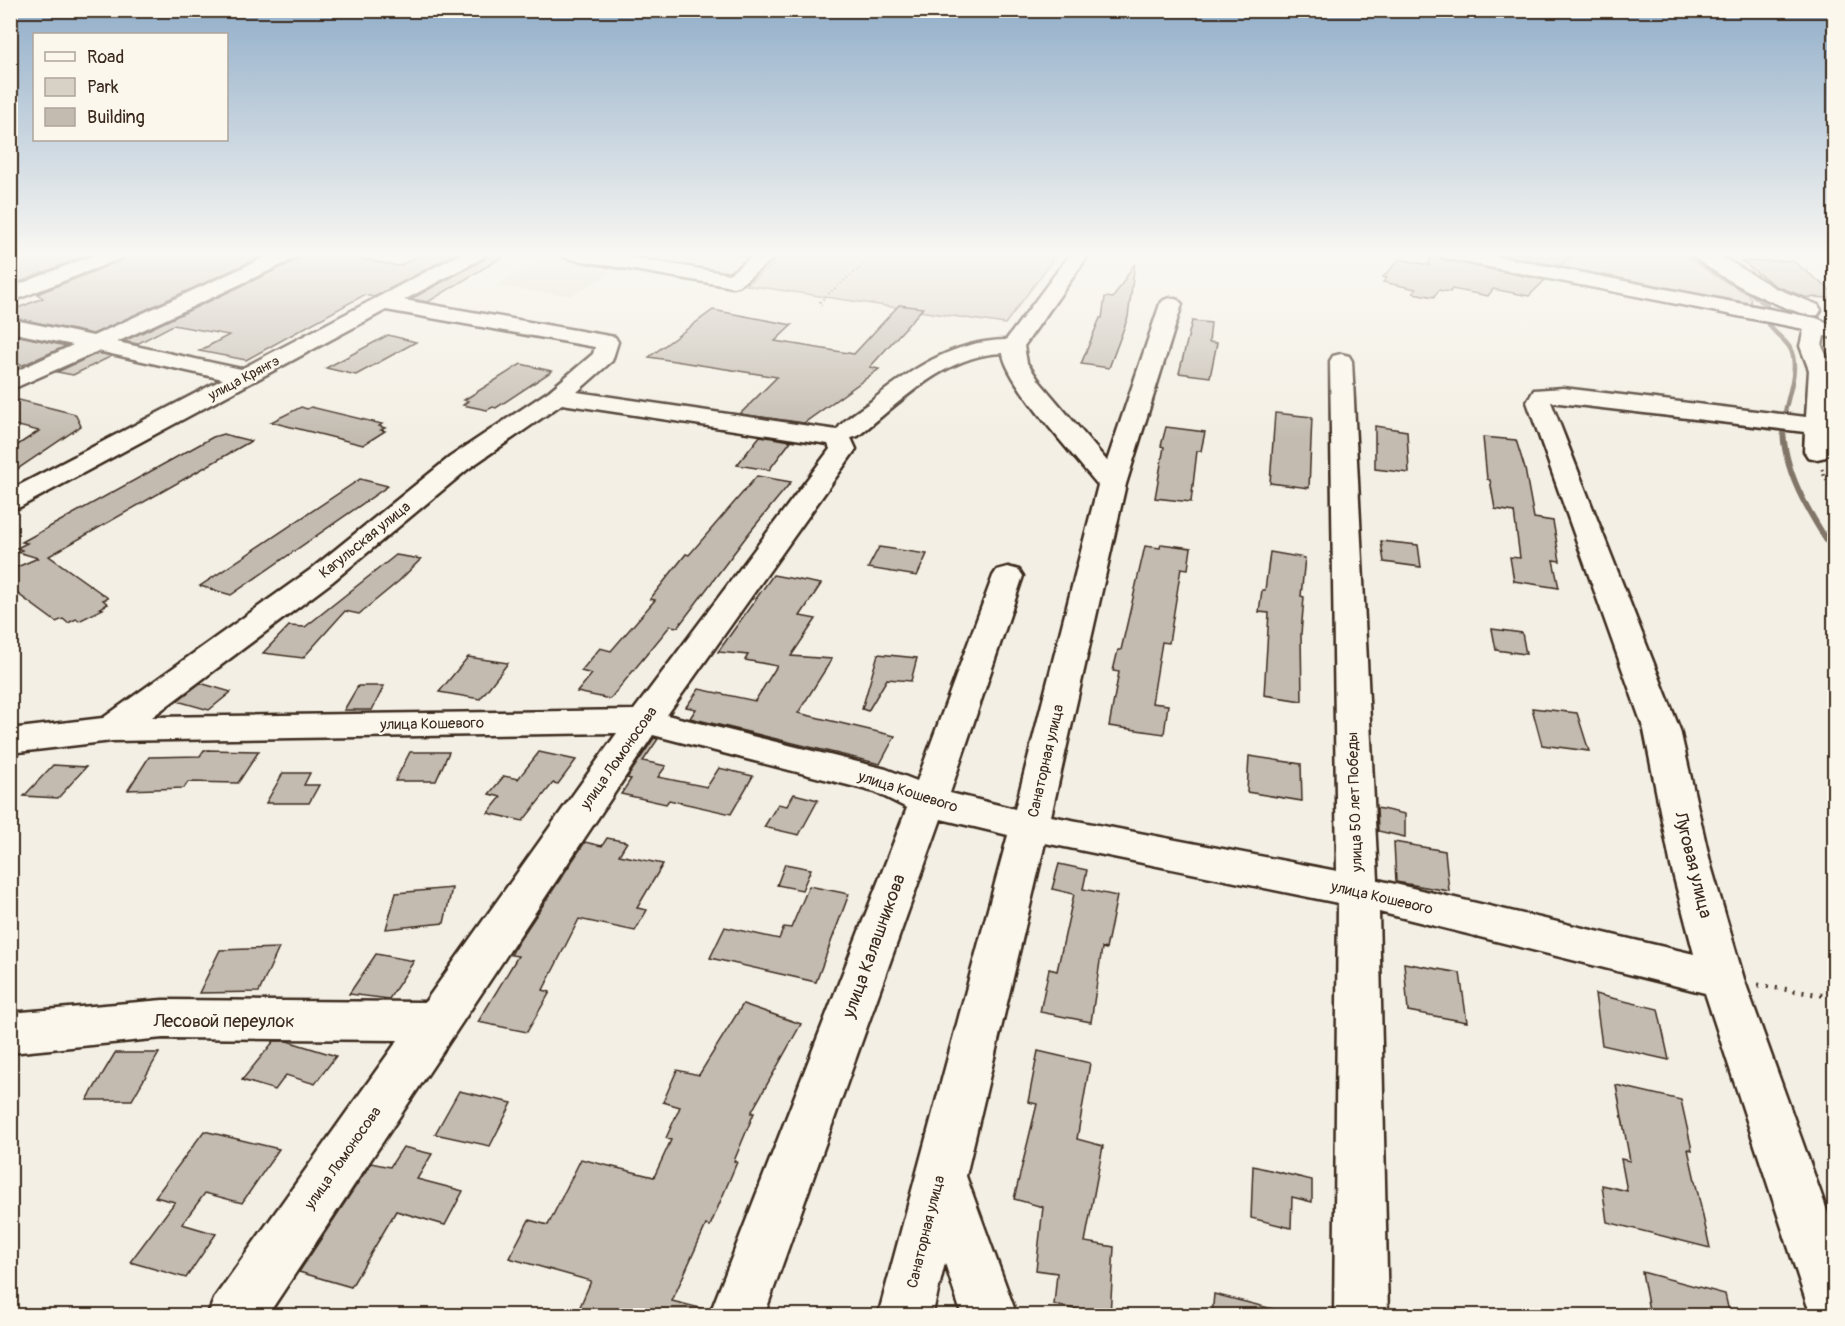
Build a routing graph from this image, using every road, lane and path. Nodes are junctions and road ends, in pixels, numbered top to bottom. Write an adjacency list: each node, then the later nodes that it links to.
1 (157, 315): 10 (street)
2 (361, 315): 13 (street, улица Крянгэ)
3 (452, 315): 15 (street, Кагульская улица)
4 (1036, 315): 11 (street)
5 (1167, 315): 19 (street, Санаторная улица)
6 (1788, 315): 8 (street)
7 (1813, 315): 8 (street)
8 (1828, 322): 16 (street)
9 (10, 325): 10 (street)
10 (94, 344): 13 (street); 14 (street)
11 (1013, 346): 17 (street); 19 (street)
12 (1341, 361): 28 (street, улица 50 лет Победы)
13 (247, 377): 21 (street, улица Крянгэ)
14 (10, 383)
15 (558, 396): 23 (street, улица Ломоносова); 24 (street, Кагульская улица)
16 (1793, 422): 18 (street); 29 (street, Луговая улица)
17 (849, 431)
18 (1816, 451): 20 (path)
19 (1112, 484): 27 (street, Санаторная улица)
20 (1834, 491)
21 (10, 501)
22 (1008, 576): 26 (street, улица Калашникова)
23 (644, 721): 24 (street, улица Кошевого); 26 (street, улица Кошевого); 31 (street, улица Ломоносова)
24 (112, 729): 25 (street, улица Кошевого)
25 (10, 741)
26 (928, 802): 27 (street, улица Кошевого); 36 (street, улица Калашникова)
27 (1030, 826): 28 (street, улица Кошевого); 33 (street, Санаторная улица)
28 (1358, 891): 29 (street, улица Кошевого); 39 (street, улица 50 лет Победы)
29 (1722, 979): 30 (path); 34 (street, Луговая улица)
30 (1834, 997)
31 (437, 1021): 32 (street, Лесовой переулок); 35 (street, улица Ломоносова)
32 (10, 1033)
33 (941, 1176): 37 (street, Санаторная улица); 38 (street)
34 (1834, 1304)
35 (234, 1316)
36 (736, 1316)
37 (905, 1316)
38 (990, 1316)
39 (1361, 1316)

